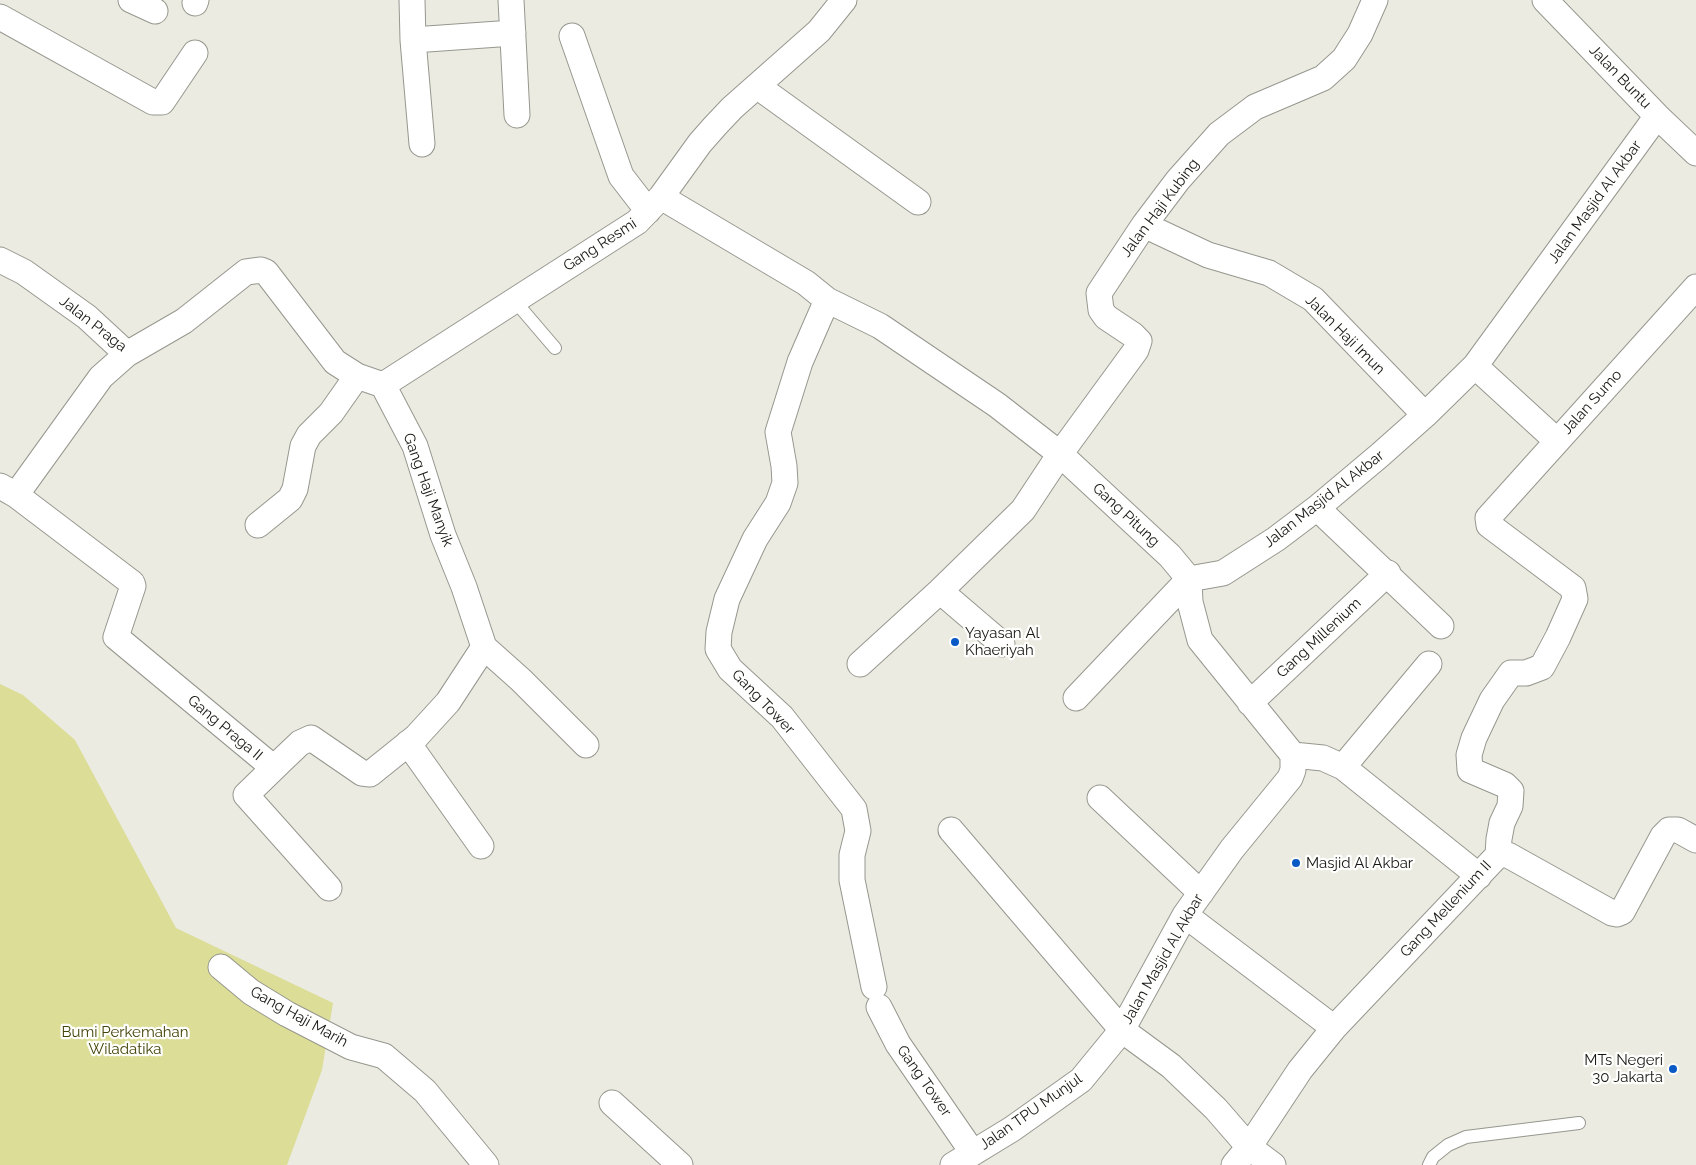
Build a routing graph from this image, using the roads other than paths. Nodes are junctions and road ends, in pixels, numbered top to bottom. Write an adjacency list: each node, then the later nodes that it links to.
1 (131, 0): 7 (street)
2 (412, 0): 11 (street)
3 (511, 0): 9 (street)
4 (844, 0): 13 (street, Gang Resmi)
5 (1375, 0): 20 (street, Jalan Haji Kubing)
6 (1545, 0): 15 (street, Jalan Buntu)
7 (155, 11)
8 (0, 17): 12 (street)
9 (513, 33): 11 (street); 14 (street)
10 (572, 36): 19 (street)
11 (413, 40): 16 (street)
12 (195, 52)
13 (757, 86): 18 (street); 19 (street, Gang Resmi)
14 (517, 115)
15 (1657, 116): 17 (street, Jalan Buntu); 27 (street, Jalan Masjid Al Akbar)
16 (422, 144)
17 (1696, 153)
18 (918, 202)
19 (654, 204): 23 (street, Gang Resmi); 24 (street, Gang Pitung)
20 (1144, 225): 30 (street, Jalan Haji Imun); 32 (street, Jalan Haji Kubing)
21 (0, 260): 26 (street, Jalan Praga)
22 (1696, 287): 31 (street, Jalan Sumo)
23 (514, 300): 25 (lane); 29 (street, Gang Resmi)
24 (826, 300): 32 (street, Gang Pitung); 66 (street, Gang Tower)
25 (555, 348)
26 (128, 354): 28 (street, Jalan Praga); 33 (street)
27 (1475, 366): 30 (street, Jalan Masjid Al Akbar); 31 (street)
28 (357, 376): 29 (street); 35 (street)
29 (383, 385): 41 (street, Gang Haji Manyik)
30 (1425, 415): 34 (street, Jalan Masjid Al Akbar)
31 (1557, 441): 55 (street, Jalan Sumo)
32 (1060, 454): 37 (street, Gang Pitung); 38 (street)
33 (8, 490): 49 (street, Gang Praga II)
34 (1317, 508): 36 (street); 37 (street, Jalan Masjid Al Akbar)
35 (258, 526)
36 (1388, 574): 39 (street); 45 (street, Gang Millenium)
37 (1189, 579): 44 (street); 45 (street)
38 (940, 592): 40 (street); 42 (street)
39 (1442, 626)
40 (1002, 644)
41 (484, 646): 46 (street, Gang Praga II); 47 (street)
42 (860, 664)
43 (1429, 664): 50 (street)
44 (1076, 698)
45 (1250, 703): 48 (street)
46 (408, 743): 49 (street, Gang Praga II); 54 (street)
47 (586, 745)
48 (1293, 755): 50 (street); 58 (street, Jalan Masjid Al Akbar)
49 (280, 763): 57 (street)
50 (1343, 767): 56 (street)
51 (1100, 798): 58 (street)
52 (951, 830): 62 (street)
53 (1696, 840): 55 (street, Gang Mellenium II)
54 (481, 846)
55 (1498, 855): 56 (street, Gang Mellenium II)
56 (1478, 876): 61 (street, Gang Mellenium II)
57 (329, 888)
58 (1201, 893): 59 (street, Jalan Masjid Al Akbar)
59 (1185, 915): 61 (street); 62 (street, Jalan Masjid Al Akbar)
60 (221, 967): 67 (street, Gang Haji Marih)
61 (1334, 1028): 65 (street, Gang Mellenium II)
62 (1122, 1030): 65 (street, Jalan Masjid Al Akbar); 66 (street, Jalan TPU Munjul)
63 (612, 1104): 68 (street)
64 (1580, 1124): 70 (lane)
65 (1241, 1156): 69 (street, Jalan Masjid Al Akbar)
66 (963, 1159)
67 (486, 1165)
68 (680, 1165)
69 (1273, 1165)
70 (1429, 1165)

